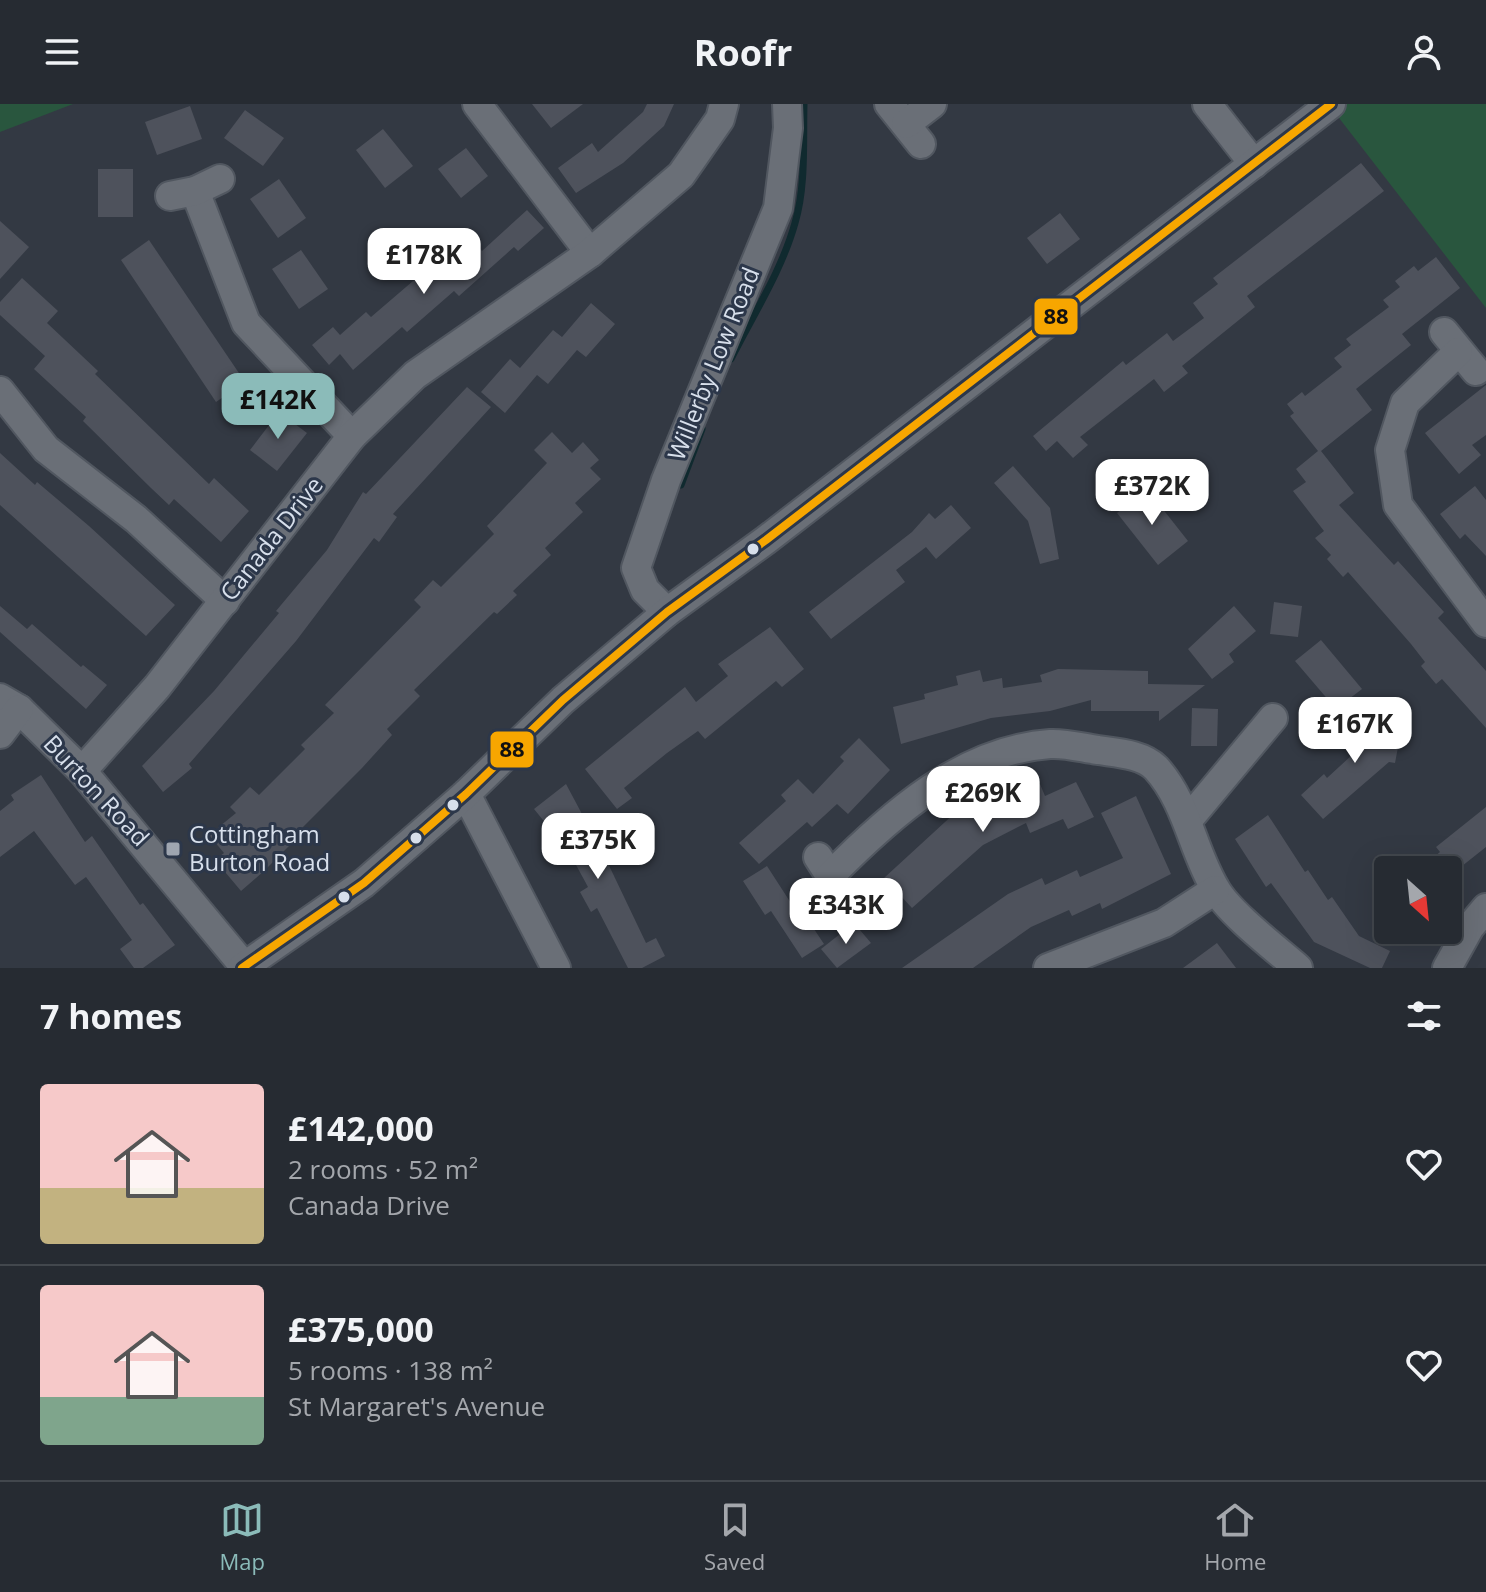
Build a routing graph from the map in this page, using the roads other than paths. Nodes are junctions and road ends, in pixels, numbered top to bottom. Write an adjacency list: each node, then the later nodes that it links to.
1 (477, 104): 10 (street)
2 (724, 104): 10 (street, Canada Drive)
3 (787, 104): 15 (street, Willerby Low Road)
4 (932, 104): 7 (street)
5 (1207, 104): 8 (street)
6 (1331, 104): 8 (street)
7 (905, 124)
8 (1254, 164): 15 (street)
9 (195, 189): 13 (street)
10 (590, 253): 13 (street, Canada Drive)
11 (1459, 352): 16 (street)
12 (0, 391): 14 (street)
13 (352, 436): 14 (street, Canada Drive)
14 (225, 601): 20 (street, Canada Drive)
15 (667, 612): 21 (street)
16 (1486, 623)
17 (9, 704): 19 (street); 20 (street, Burton Road)
18 (1274, 717): 22 (street)
19 (0, 734)
20 (82, 771): 26 (street, Burton Road)
21 (466, 794): 26 (street); 27 (street)
22 (1188, 820): 23 (street); 24 (street)
23 (831, 878)
24 (1215, 890): 28 (street); 29 (street)
25 (1486, 908): 30 (street)
26 (243, 967)
27 (556, 968)
28 (1048, 968)
29 (1298, 968)
30 (1447, 968)

